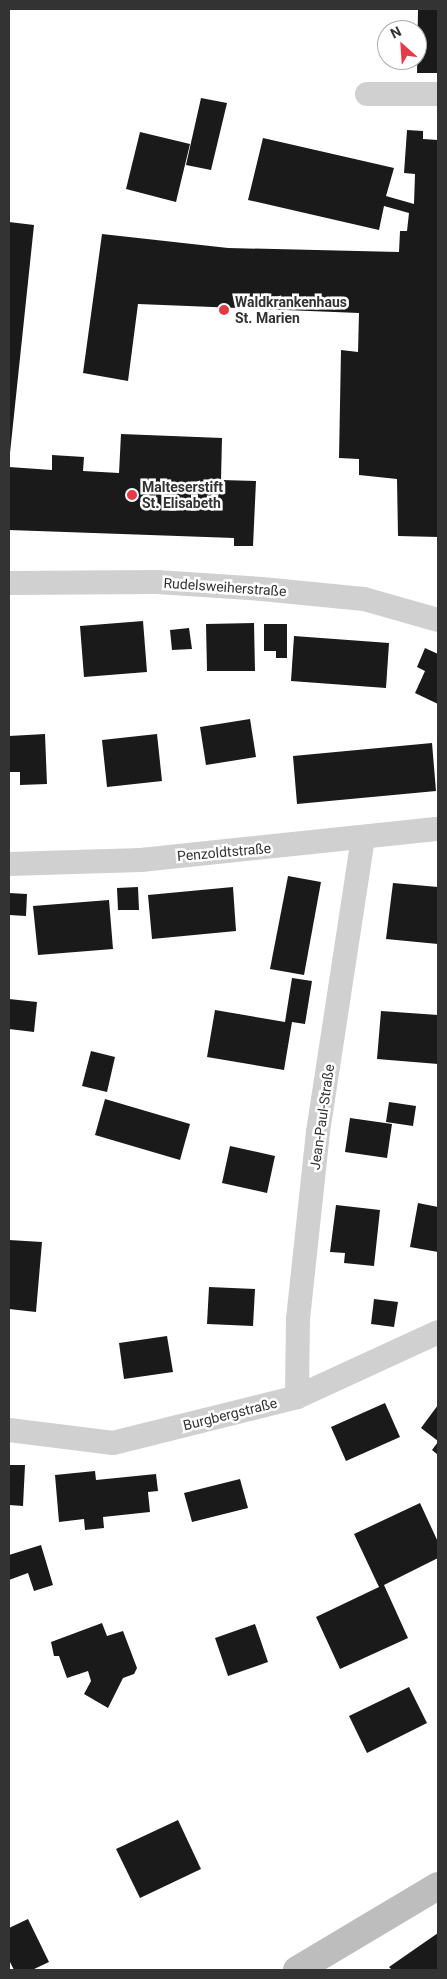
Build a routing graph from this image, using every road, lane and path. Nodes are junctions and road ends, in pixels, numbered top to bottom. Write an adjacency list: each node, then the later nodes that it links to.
1 (367, 94): 2 (street)
2 (438, 94)
3 (9, 583): 4 (street, Rudelsweiherstraße)
4 (438, 620)
5 (438, 829): 6 (street, Penzoldtstraße)
6 (363, 839): 7 (street, Penzoldtstraße); 9 (street, Jean-Paul-Straße)
7 (9, 864)
8 (438, 1332): 9 (street, Burgbergstraße)
9 (297, 1397): 10 (street, Burgbergstraße)
10 (9, 1430)
11 (438, 1886): 12 (street)
12 (297, 1970)

